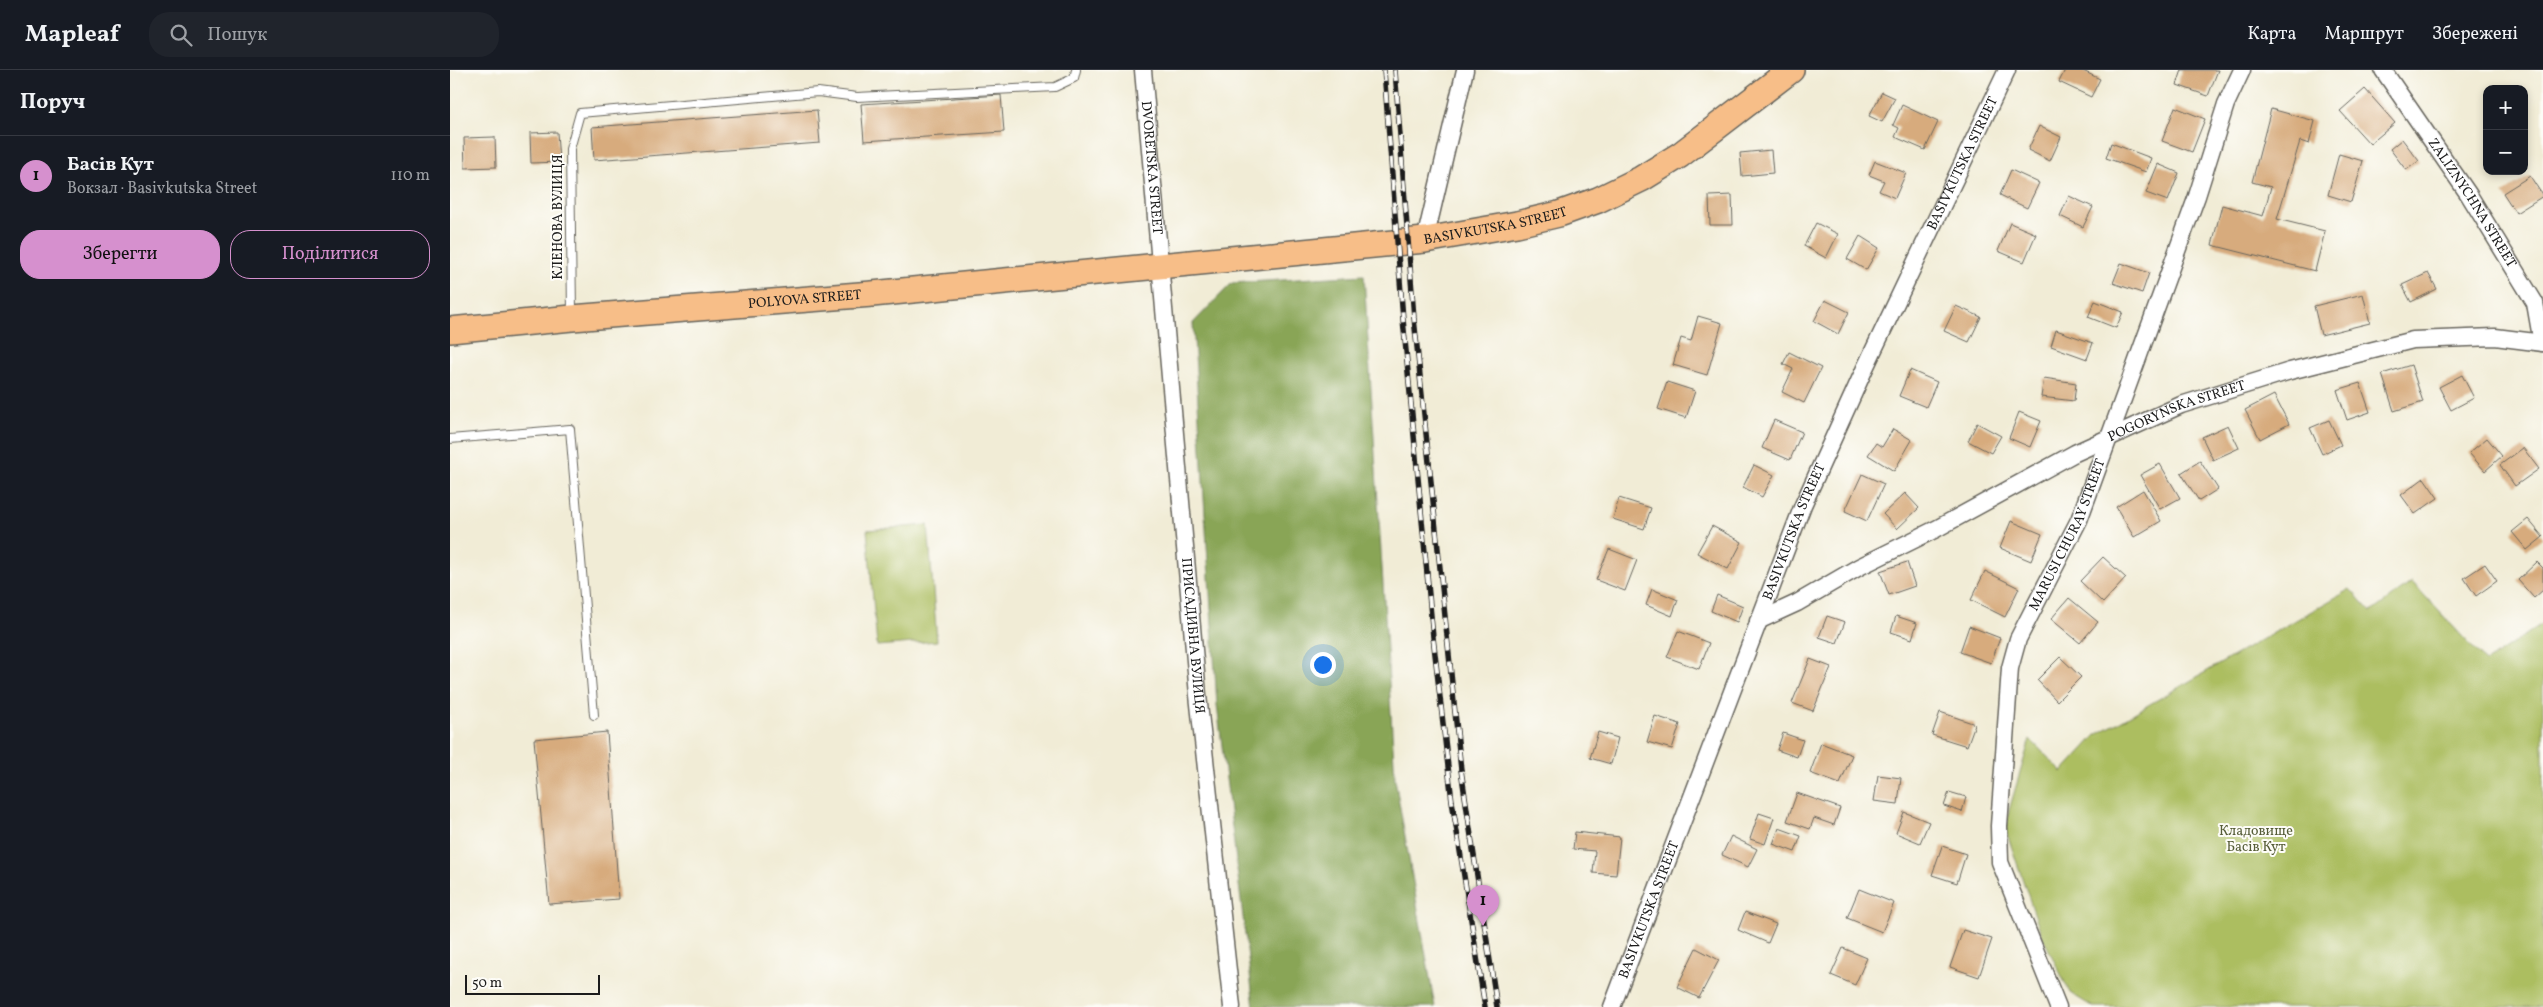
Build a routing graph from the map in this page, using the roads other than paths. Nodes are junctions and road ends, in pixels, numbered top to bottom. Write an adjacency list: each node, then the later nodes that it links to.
1 (1076, 70): 10 (lane, КЛЕНОВА ВУЛИЦЯ)
2 (1143, 70): 9 (street, DVORETSKA STREET)
3 (1465, 70): 8 (street)
4 (1791, 70): 8 (main road, BASIVKUTSKA STREET)
5 (2007, 70): 15 (street, BASIVKUTSKA STREET)
6 (2242, 70): 13 (street, MARUSI CHURAY STREET)
7 (2383, 70): 12 (street, ZALIZNYCHNA STREET)
8 (1425, 240): 9 (main road, BASIVKUTSKA STREET)
9 (1159, 264): 10 (main road, POLYOVA STREET); 17 (street, ПРИСАДИБНА ВУЛИЦЯ)
10 (572, 318): 11 (main road, POLYOVA STREET)
11 (450, 330)
12 (2542, 343): 13 (street, POGORYNSKA STREET)
13 (2111, 437): 15 (street, POGORYNSKA STREET); 19 (street, MARUSI CHURAY STREET)
14 (450, 439): 16 (lane)
15 (1758, 621): 18 (street, BASIVKUTSKA STREET)
16 (594, 715)
17 (1232, 1007)
18 (1612, 1007)
19 (2058, 1007)

